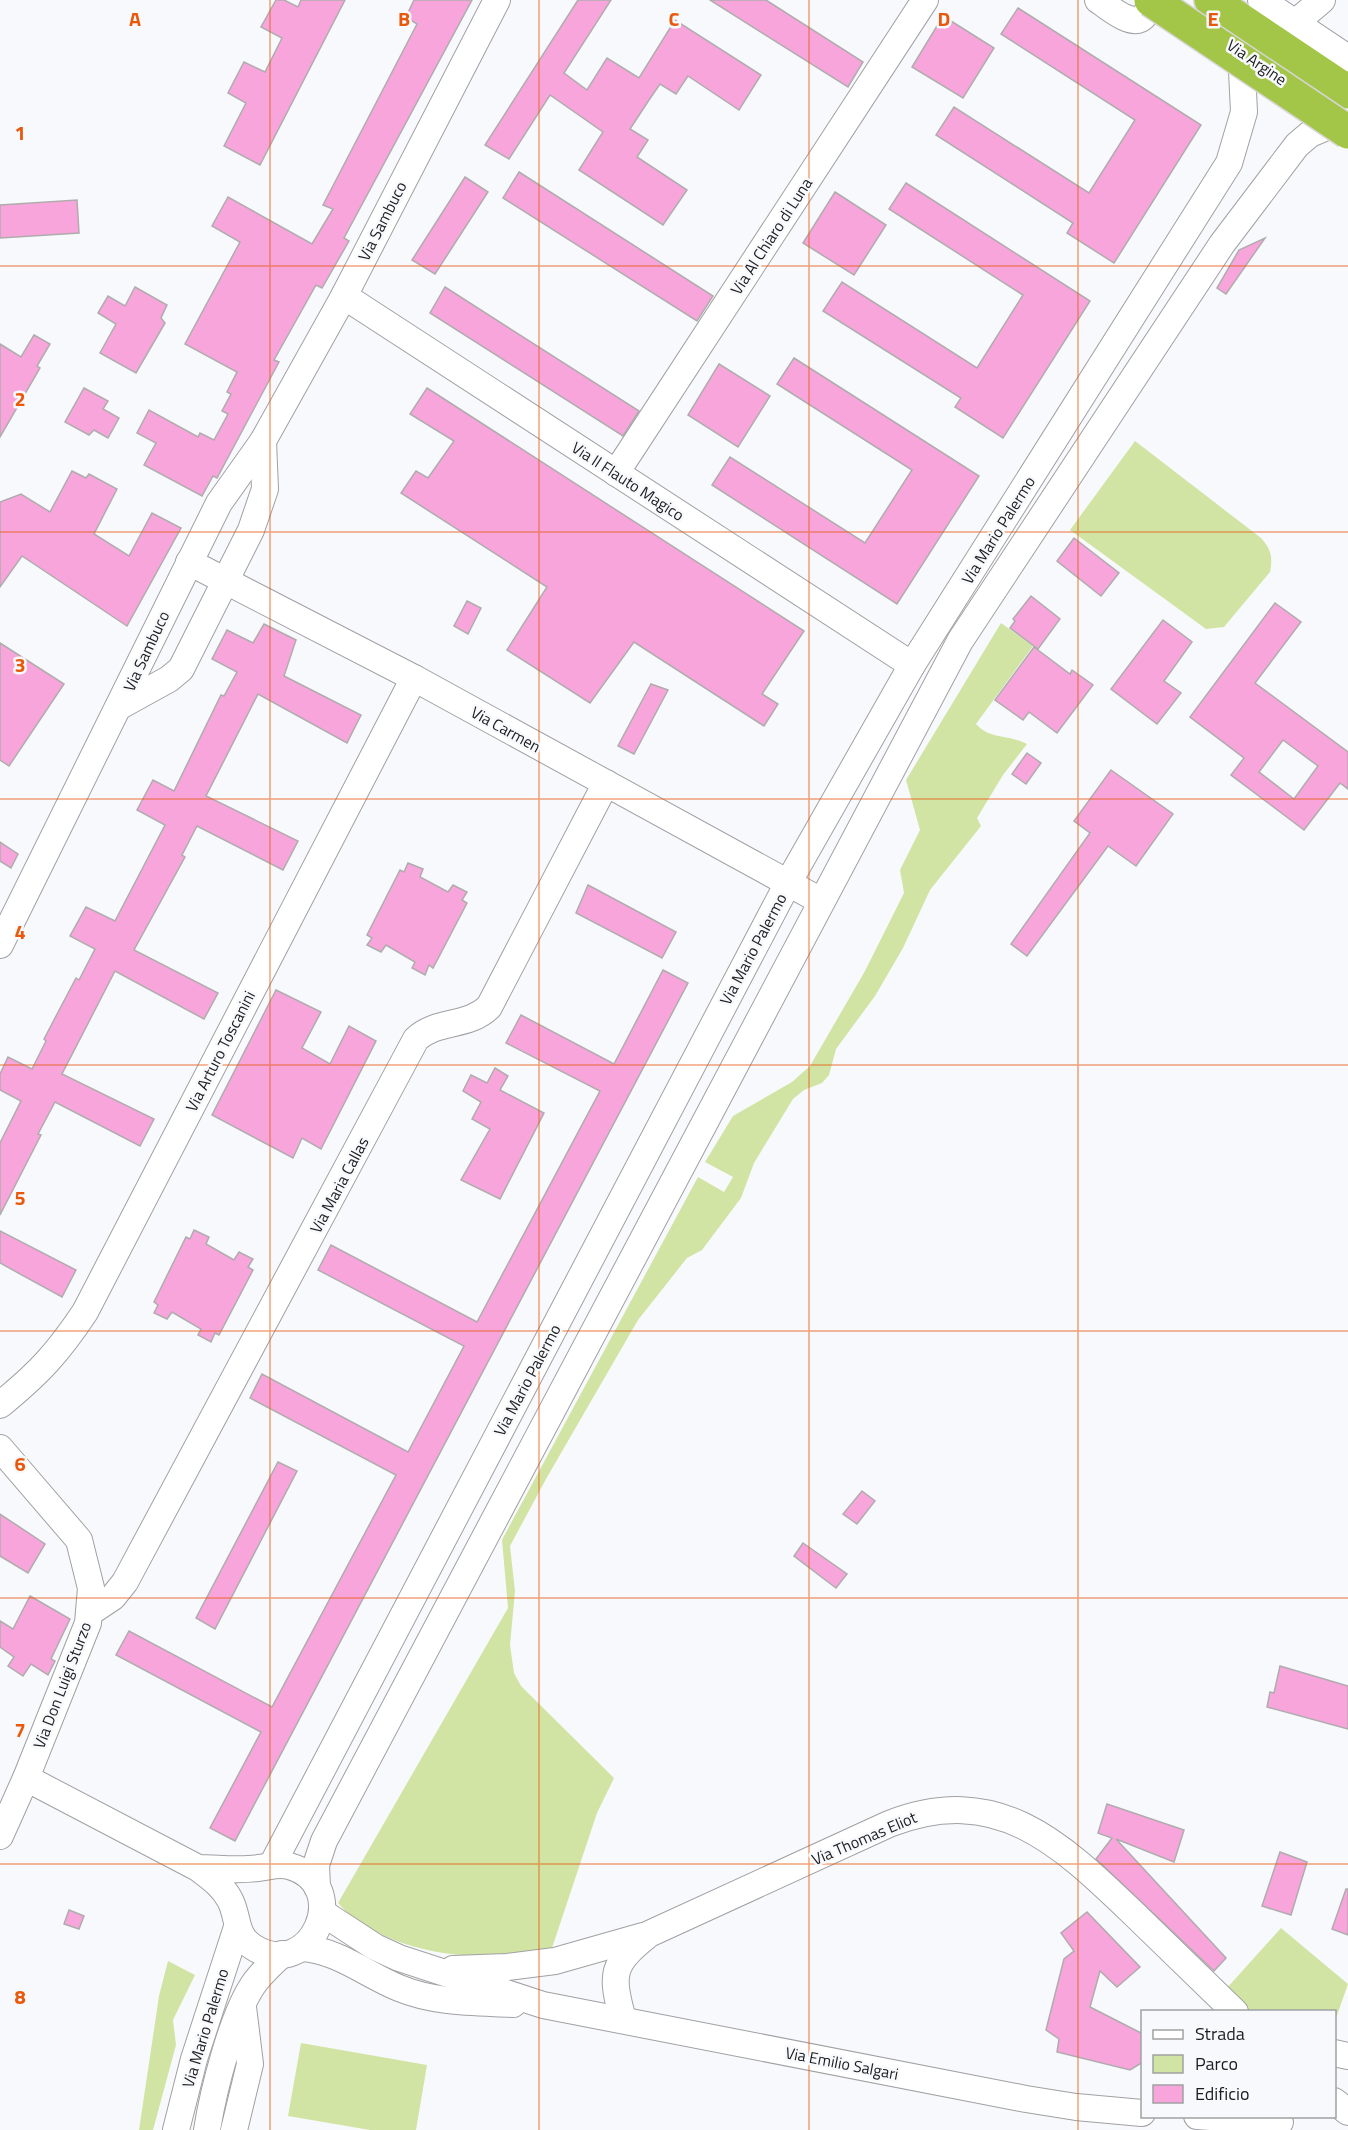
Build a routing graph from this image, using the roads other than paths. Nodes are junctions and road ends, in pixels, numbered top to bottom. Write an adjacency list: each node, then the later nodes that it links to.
1 (497, 0): 13 (street, Via Sambuco)
2 (925, 0): 15 (street, Via Al Chiaro di Luna)
3 (1098, 0): 4 (street)
4 (1152, 0): 12 (highway, bridge)
5 (1165, 0): 10 (street, Via Argine)
6 (1211, 0): 12 (highway)
7 (1261, 0): 9 (street)
8 (1322, 0): 9 (street)
9 (1295, 23): 11 (street)
10 (1241, 51): 12 (street, Via Argine); 18 (street, Via Mario Palermo)
11 (1348, 58)
12 (1347, 117): 23 (street, Via Mario Palermo)
13 (344, 296): 14 (street, Via Sambuco); 15 (street, Via Il Flauto Magico)
14 (263, 441): 16 (street, Via Sambuco); 17 (street, Via Sambuco)
15 (616, 473): 18 (street, Via Il Flauto Magico)
16 (189, 562): 17 (street, Via Carmen); 20 (street, Via Sambuco)
17 (225, 581): 19 (street, Via Carmen); 20 (street, Via Sambuco)
18 (912, 665): 22 (street, Via Mario Palermo)
19 (414, 678): 21 (street, Via Carmen); 25 (street, Via Arturo Toscanini)
20 (120, 706): 24 (street, Via Sambuco)
21 (606, 783): 22 (street, Via Carmen); 27 (street, Via Maria Callas)
22 (788, 883): 23 (street, Via Carmen); 30 (street, Via Mario Palermo)
23 (821, 901): 32 (street, Via Mario Palermo)
24 (0, 945)
25 (0, 1405)
26 (0, 1448): 27 (street, Via Don Luigi Sturzo)
27 (89, 1613): 28 (street, Via Don Luigi Sturzo)
28 (26, 1778): 29 (street, Via Don Luigi Sturzo); 31 (street)
29 (1, 1831)
30 (266, 1867): 31 (street); 32 (street); 34 (street)
31 (198, 1868): 34 (street)
32 (317, 1887): 33 (street)
33 (323, 1913): 36 (street); 37 (street, Via Emilio Salgari)
34 (235, 1920): 36 (street); 48 (street, Via Mario Palermo)
35 (649, 1934): 37 (street, Via Thomas Eliot); 40 (street, Via Thomas Eliot); 41 (street, Via Thomas Eliot)
36 (292, 1951): 38 (street, Via Mario Palermo); 39 (street, Via Emilio Salgari)
37 (435, 1969): 39 (street, Via Emilio Salgari)
38 (243, 2005): 49 (street, Via Mario Palermo); 50 (street, Via Mario Palermo)
39 (543, 2005): 41 (street, Via Emilio Salgari)
40 (1233, 2010)
41 (623, 2020): 46 (street, Via Emilio Salgari)
42 (1336, 2099): 43 (street)
43 (1348, 2112)
44 (1141, 2113): 46 (street, Via Emilio Salgari)
45 (1214, 2118): 47 (street)
46 (1074, 2119)
47 (1283, 2126)
48 (176, 2130)
49 (207, 2130)
50 (234, 2130)

